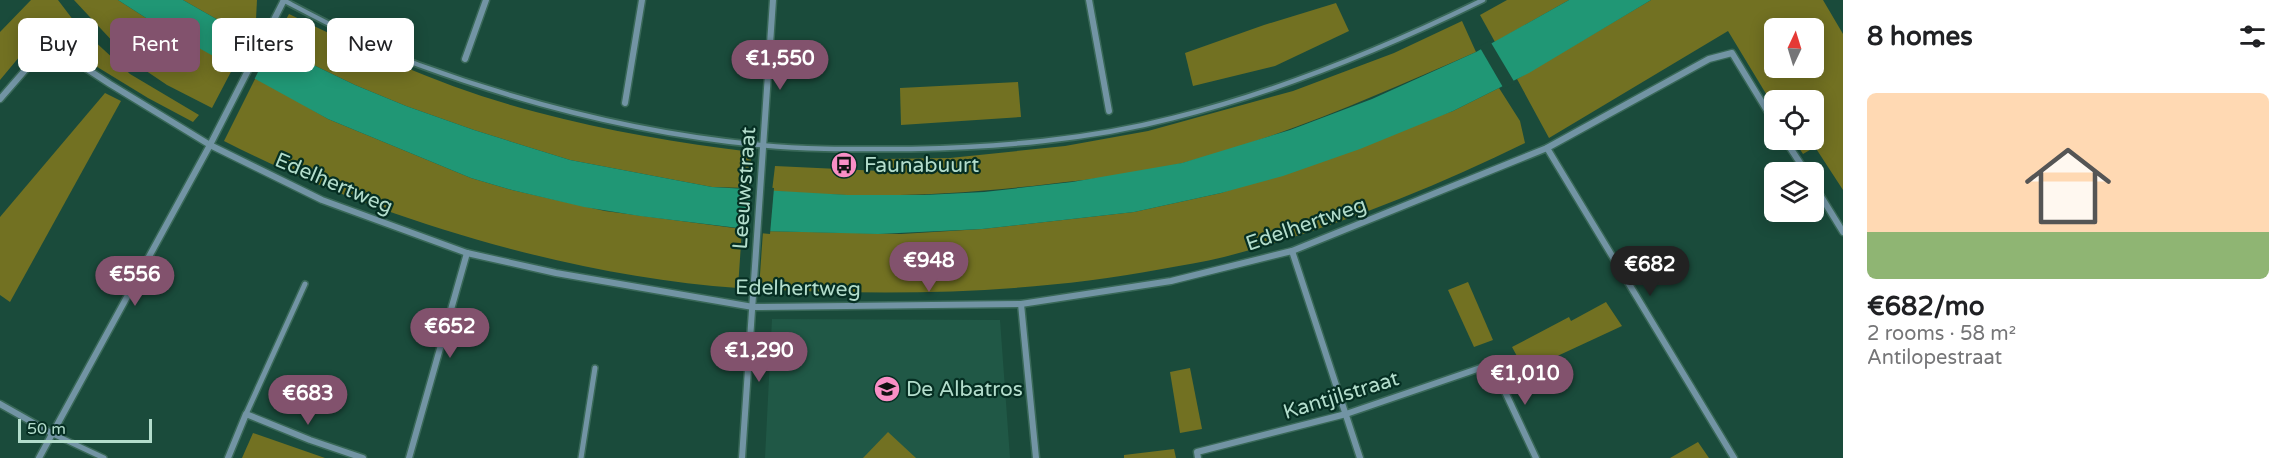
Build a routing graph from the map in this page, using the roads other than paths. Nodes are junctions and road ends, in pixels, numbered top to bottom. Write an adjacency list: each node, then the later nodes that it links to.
1 (283, 0): 12 (street); 13 (lane)
2 (486, 0): 7 (street)
3 (642, 0): 9 (street)
4 (773, 0): 13 (street, Leeuwstraat)
5 (1089, 0): 11 (street)
6 (1483, 0): 13 (lane)
7 (465, 58)
8 (0, 99): 12 (street, Edelhertweg)
9 (625, 103)
10 (1764, 106): 14 (street, Edelhertweg)
11 (1109, 111)
12 (210, 145): 18 (street, Edelhertweg); 26 (street)
13 (764, 145): 21 (street, Leeuwstraat)
14 (1547, 148): 17 (street, Edelhertweg); 38 (street)
15 (1824, 201): 16 (street)
16 (1843, 232)
17 (1292, 251): 20 (street, Edelhertweg); 25 (street)
18 (467, 254): 21 (street, Edelhertweg); 32 (street)
19 (305, 284): 24 (street)
20 (1021, 304): 21 (street, Edelhertweg); 35 (street)
21 (753, 307): 34 (street, Leeuwstraat)
22 (595, 368): 33 (street)
23 (0, 404): 26 (street)
24 (246, 414): 30 (street); 31 (street)
25 (1346, 414): 27 (street, Kantjilstraat); 36 (street); 37 (street, Kantjilstraat)
26 (53, 434): 28 (street); 29 (street)
27 (1198, 455)
28 (39, 458)
29 (104, 458)
30 (228, 458)
31 (363, 458)
32 (409, 458)
33 (581, 458)
34 (742, 458)
35 (1035, 458)
36 (1360, 458)
37 (1536, 458)
38 (1734, 458)

